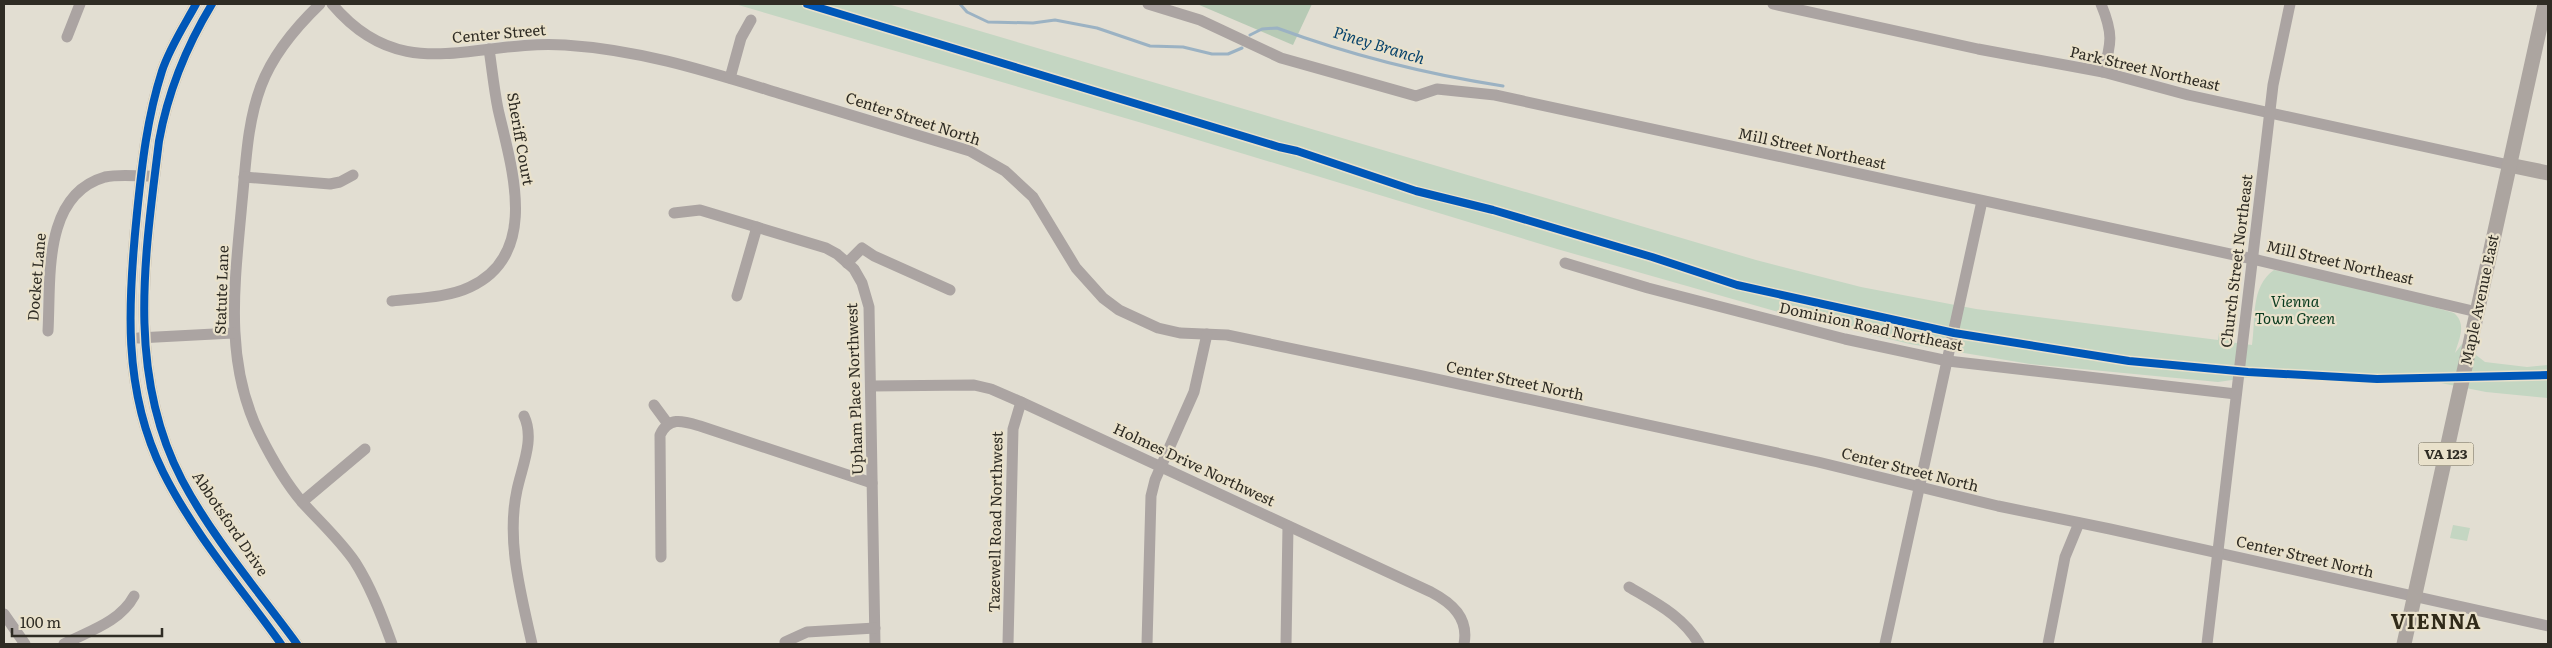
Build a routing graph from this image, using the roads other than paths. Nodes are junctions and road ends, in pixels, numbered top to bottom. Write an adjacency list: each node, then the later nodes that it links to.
1 (80, 4): 12 (street)
2 (196, 4): 21 (street, Abbotsford Drive)
3 (212, 4): 22 (street, Abbotsford Drive)
4 (320, 4): 23 (street, Statute Lane)
5 (332, 4): 13 (street, Center Street)
6 (1148, 4): 24 (street, Mill Street Northeast)
7 (1773, 4): 15 (street, Park Street Northeast)
8 (2101, 4): 15 (street)
9 (2290, 4): 17 (street, Church Street Northeast)
10 (2545, 4): 18 (main road, Maple Avenue East / VA 123)
11 (751, 20): 16 (street)
12 (67, 37)
13 (489, 49): 14 (street, Center Street); 32 (street, Sheriff Court)
14 (683, 64): 16 (street, Center Street North)
15 (2103, 72): 17 (street, Park Street Northeast)
16 (730, 78): 36 (street, Center Street North)
17 (2270, 112): 18 (street, Park Street Northeast); 27 (street, Church Street Northeast)
18 (2509, 165): 19 (main road); 33 (main road, Maple Avenue East / VA 123)
19 (2548, 173)
20 (354, 175): 23 (street)
21 (141, 176): 22 (street, Docket Lane); 34 (street, Docket Lane); 38 (street, Abbotsford Drive)
22 (154, 177): 37 (street, Abbotsford Drive)
23 (244, 177): 35 (street, Statute Lane)
24 (1982, 201): 27 (street, Mill Street Northeast); 39 (street)
25 (674, 213): 26 (street, Upham Place Northwest)
26 (757, 227): 28 (street, Upham Place Northwest); 31 (street)
27 (2253, 259): 33 (street, Mill Street Northeast); 41 (street, Church Street Northeast)
28 (847, 263): 30 (street); 40 (street, Upham Place Northwest)
29 (1565, 263): 39 (street, Dominion Road Northeast)
30 (950, 290)
31 (737, 296)
32 (392, 301)
33 (2477, 312): 57 (main road, Maple Avenue East / VA 123)
34 (48, 331)
35 (233, 333): 37 (street); 50 (street, Statute Lane)
36 (1207, 334): 47 (street); 49 (street, Center Street North)
37 (144, 337): 38 (street); 65 (street, Abbotsford Drive)
38 (130, 338): 64 (street, Abbotsford Drive)
39 (1948, 361): 41 (street, Dominion Road Northeast); 49 (street)
40 (871, 386): 42 (street, Holmes Drive Northwest); 48 (street, Upham Place Northwest)
41 (2236, 394): 53 (street, Church Street Northeast)
42 (1021, 402): 47 (street, Holmes Drive Northwest); 69 (street, Tazewell Road Northwest)
43 (654, 405): 45 (street)
44 (524, 416): 67 (street)
45 (668, 424): 48 (street); 54 (street)
46 (365, 449): 50 (street)
47 (1161, 466): 52 (street, Holmes Drive Northwest); 70 (street)
48 (872, 483): 60 (street, Upham Place Northwest)
49 (1920, 488): 51 (street, Center Street North); 74 (street)
50 (302, 502): 66 (street, Statute Lane)
51 (2079, 523): 53 (street, Center Street North); 75 (street)
52 (1288, 526): 71 (street); 72 (street, Holmes Drive Northwest)
53 (2217, 552): 57 (street, Center Street North); 76 (street, Church Street Northeast)
54 (661, 557)
55 (1629, 587): 73 (street)
56 (134, 596): 63 (street)
57 (2415, 596): 59 (street, Center Street North); 77 (main road, VA 123)
58 (4, 614): 62 (street)
59 (2548, 626)
60 (875, 628): 61 (street); 68 (street, Upham Place Northwest)
61 (785, 642)
62 (25, 644)
63 (64, 644)
64 (281, 644)
65 (298, 644)
66 (392, 644)
67 (532, 644)
68 (875, 644)
69 (1008, 644)
70 (1147, 644)
71 (1286, 644)
72 (1464, 644)
73 (1698, 644)
74 (1885, 644)
75 (2048, 644)
76 (2207, 644)
77 (2404, 644)

